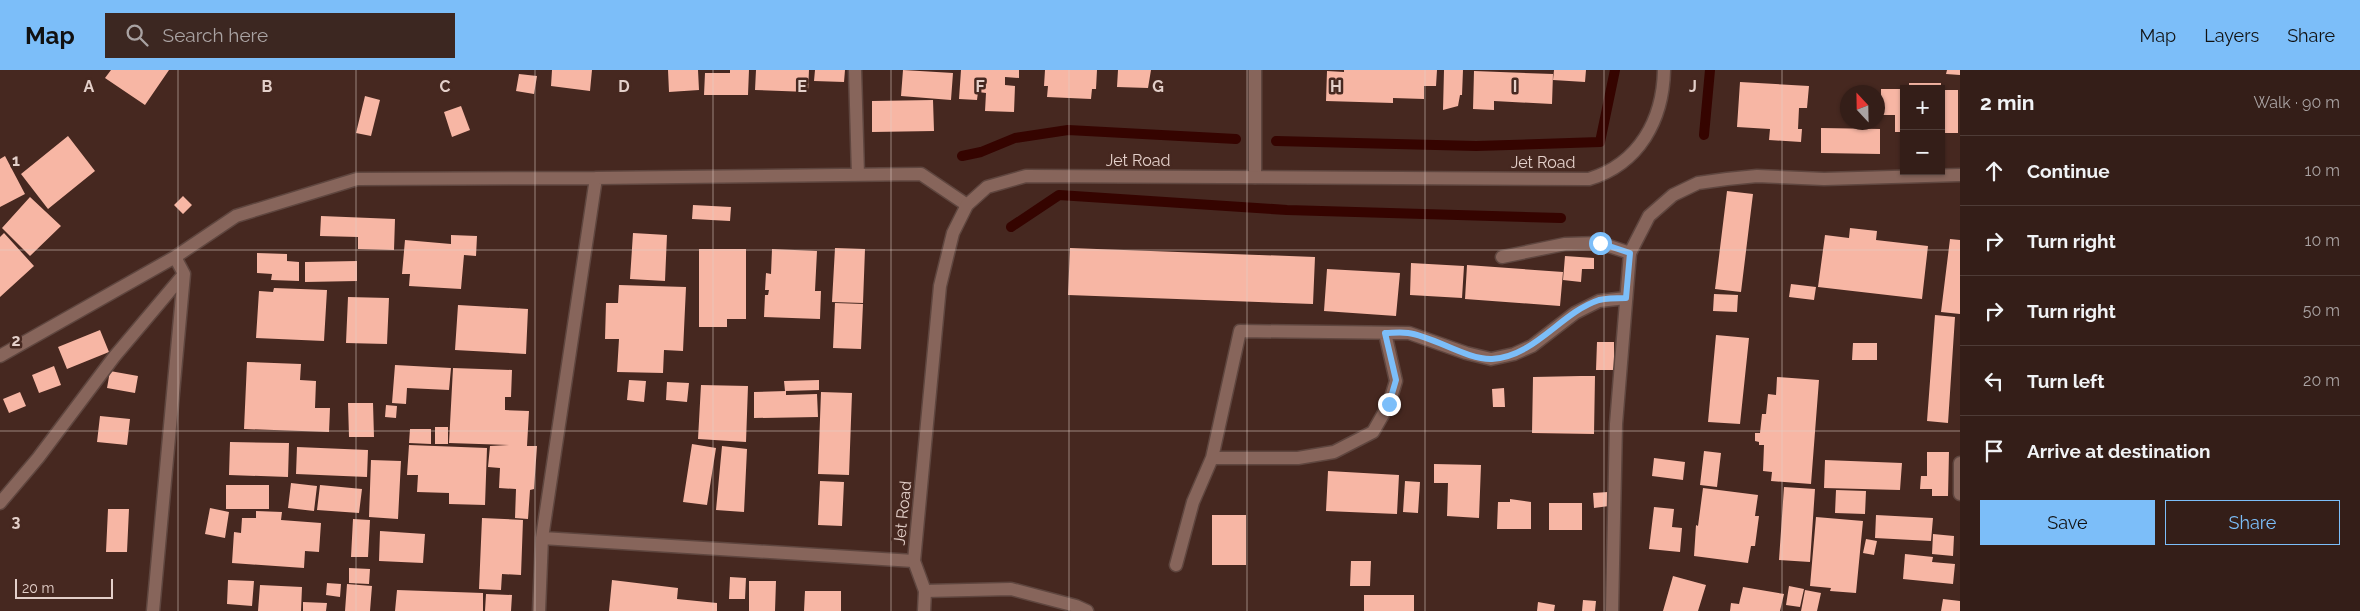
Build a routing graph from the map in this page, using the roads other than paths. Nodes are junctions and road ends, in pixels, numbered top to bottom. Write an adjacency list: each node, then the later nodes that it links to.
1 (855, 70): 4 (street)
2 (1255, 70): 6 (street)
3 (1664, 70): 6 (street, Jet Road)
4 (858, 175): 7 (street); 8 (street)
5 (1960, 176): 9 (street)
6 (1255, 177): 8 (street, Jet Road)
7 (596, 178): 11 (street); 20 (street)
8 (967, 205): 21 (street, Jet Road)
9 (1630, 253): 10 (street); 13 (street)
10 (1502, 257)
11 (175, 258): 12 (street); 15 (street)
12 (184, 274): 19 (street); 24 (street)
13 (1626, 298): 14 (street); 28 (street)
14 (1385, 333): 16 (street); 16 (street)
15 (0, 356)
16 (1212, 458): 22 (street)
17 (1960, 463): 18 (street)
18 (1960, 494)
19 (0, 503)
20 (542, 538): 21 (street); 25 (street)
21 (914, 561): 23 (street, Jet Road)
22 (1176, 565)
23 (925, 591): 26 (street, Jet Road); 27 (street)
24 (153, 611)
25 (539, 611)
26 (924, 611)
27 (1087, 611)
28 (1612, 611)

